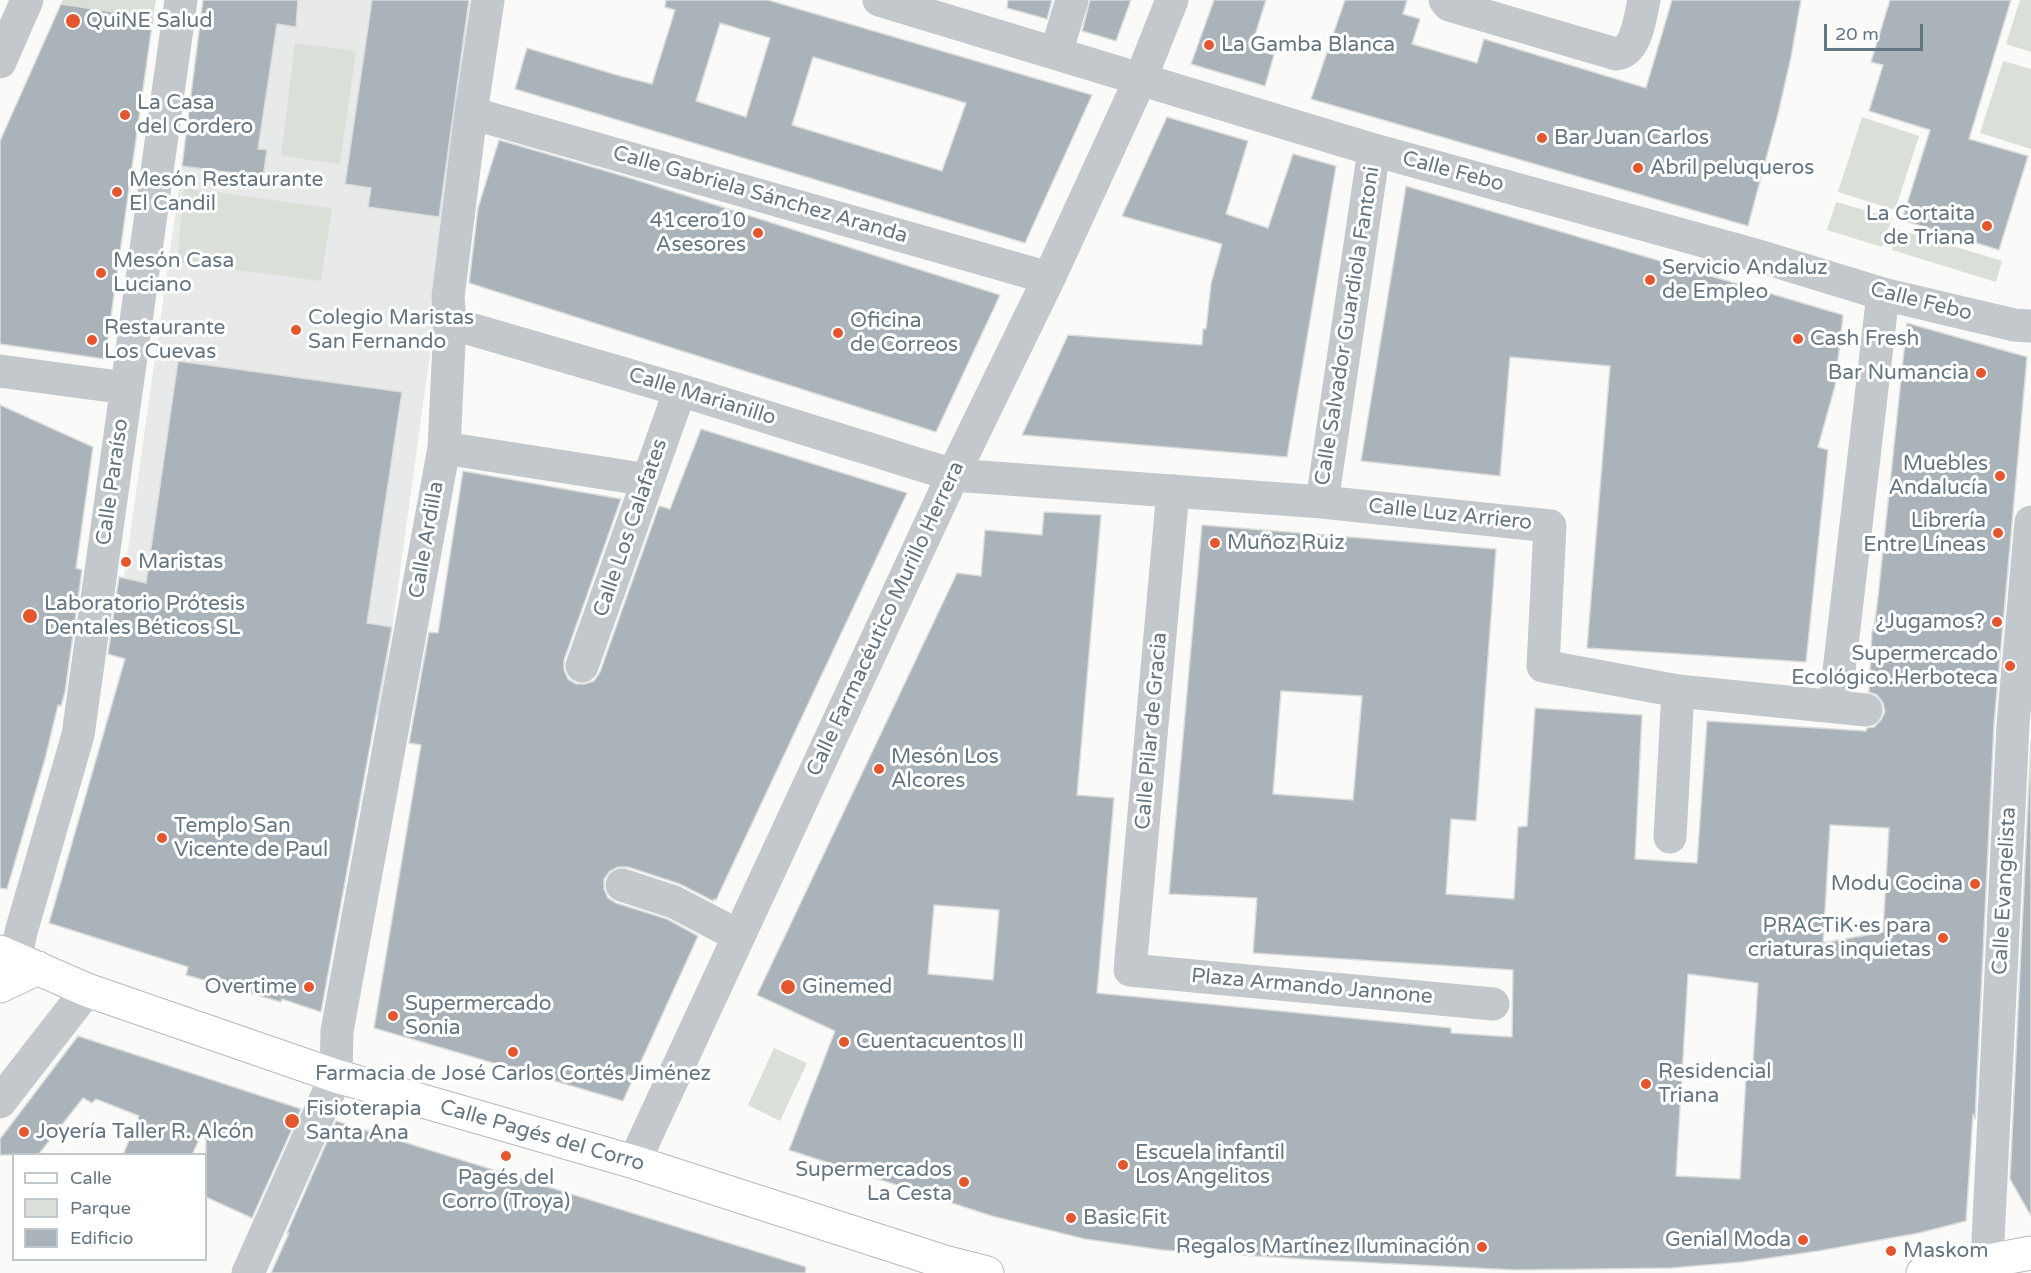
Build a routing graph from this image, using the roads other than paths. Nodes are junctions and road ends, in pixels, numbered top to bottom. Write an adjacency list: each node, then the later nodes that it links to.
1 (27, 0): 11 (street)
2 (182, 0): 20 (street, Calle Paraíso)
3 (489, 0): 13 (street, Calle Ardilla)
4 (879, 0): 9 (street, Calle Febo)
5 (1072, 0): 10 (street)
6 (1172, 0): 12 (street, Calle Farmacéutico Murillo Herrera)
7 (1445, 0): 8 (street)
8 (1644, 0)
9 (960, 12): 10 (street, Calle Febo)
10 (1056, 53): 12 (street, Calle Febo)
11 (0, 62)
12 (1141, 78): 14 (street, Calle Febo); 15 (street, Calle Farmacéutico Murillo Herrera)
13 (471, 113): 15 (street, Calle Gabriela Sánchez Aranda); 17 (street, Calle Ardilla)
14 (1374, 150): 16 (street, Calle Febo); 26 (street, Calle Salvador Guardiola Fantoni)
15 (1049, 278): 23 (street, Calle Farmacéutico Murillo Herrera)
16 (1883, 294): 18 (street, Calle Febo); 29 (street, Calle Luz Arriero)
17 (450, 323): 21 (street, Calle Marianillo); 22 (street, Calle Ardilla)
18 (2031, 326)
19 (0, 371): 20 (street)
20 (126, 388): 33 (street, Calle Paraíso)
21 (680, 390): 23 (street, Calle Marianillo); 24 (street, Calle Los Calafates)
22 (444, 448): 24 (street); 38 (street, Calle Ardilla)
23 (952, 475): 25 (street, Calle Luz Arriero); 32 (street, Calle Farmacéutico Murillo Herrera)
24 (648, 480): 28 (street, Calle Los Calafates)
25 (1173, 492): 26 (street, Calle Luz Arriero); 34 (street, Calle Pilar de Gracia)
26 (1322, 502): 29 (street, Calle Luz Arriero)
27 (2031, 522): 42 (street, Calle Evangelista)
28 (582, 666)
29 (1678, 691): 30 (street)
30 (1670, 837)
31 (622, 885): 32 (street)
32 (739, 936): 40 (street, Calle Farmacéutico Murillo Herrera)
33 (18, 960): 35 (main road); 36 (main road, Calle Pagés del Corro)
34 (1130, 970): 37 (street, Plaza Armando Jannone)
35 (0, 986)
36 (87, 990): 38 (main road, Calle Pagés del Corro); 39 (street)
37 (1493, 1004)
38 (336, 1076): 40 (main road, Calle Pagés del Corro); 44 (street)
39 (0, 1102)
40 (634, 1162): 43 (main road, Calle Pagés del Corro)
41 (2031, 1253): 42 (main road)
42 (1987, 1261): 46 (main road)
43 (943, 1268): 45 (main road, Calle Pagés del Corro)
44 (248, 1273)
45 (987, 1273)
46 (1923, 1273)

